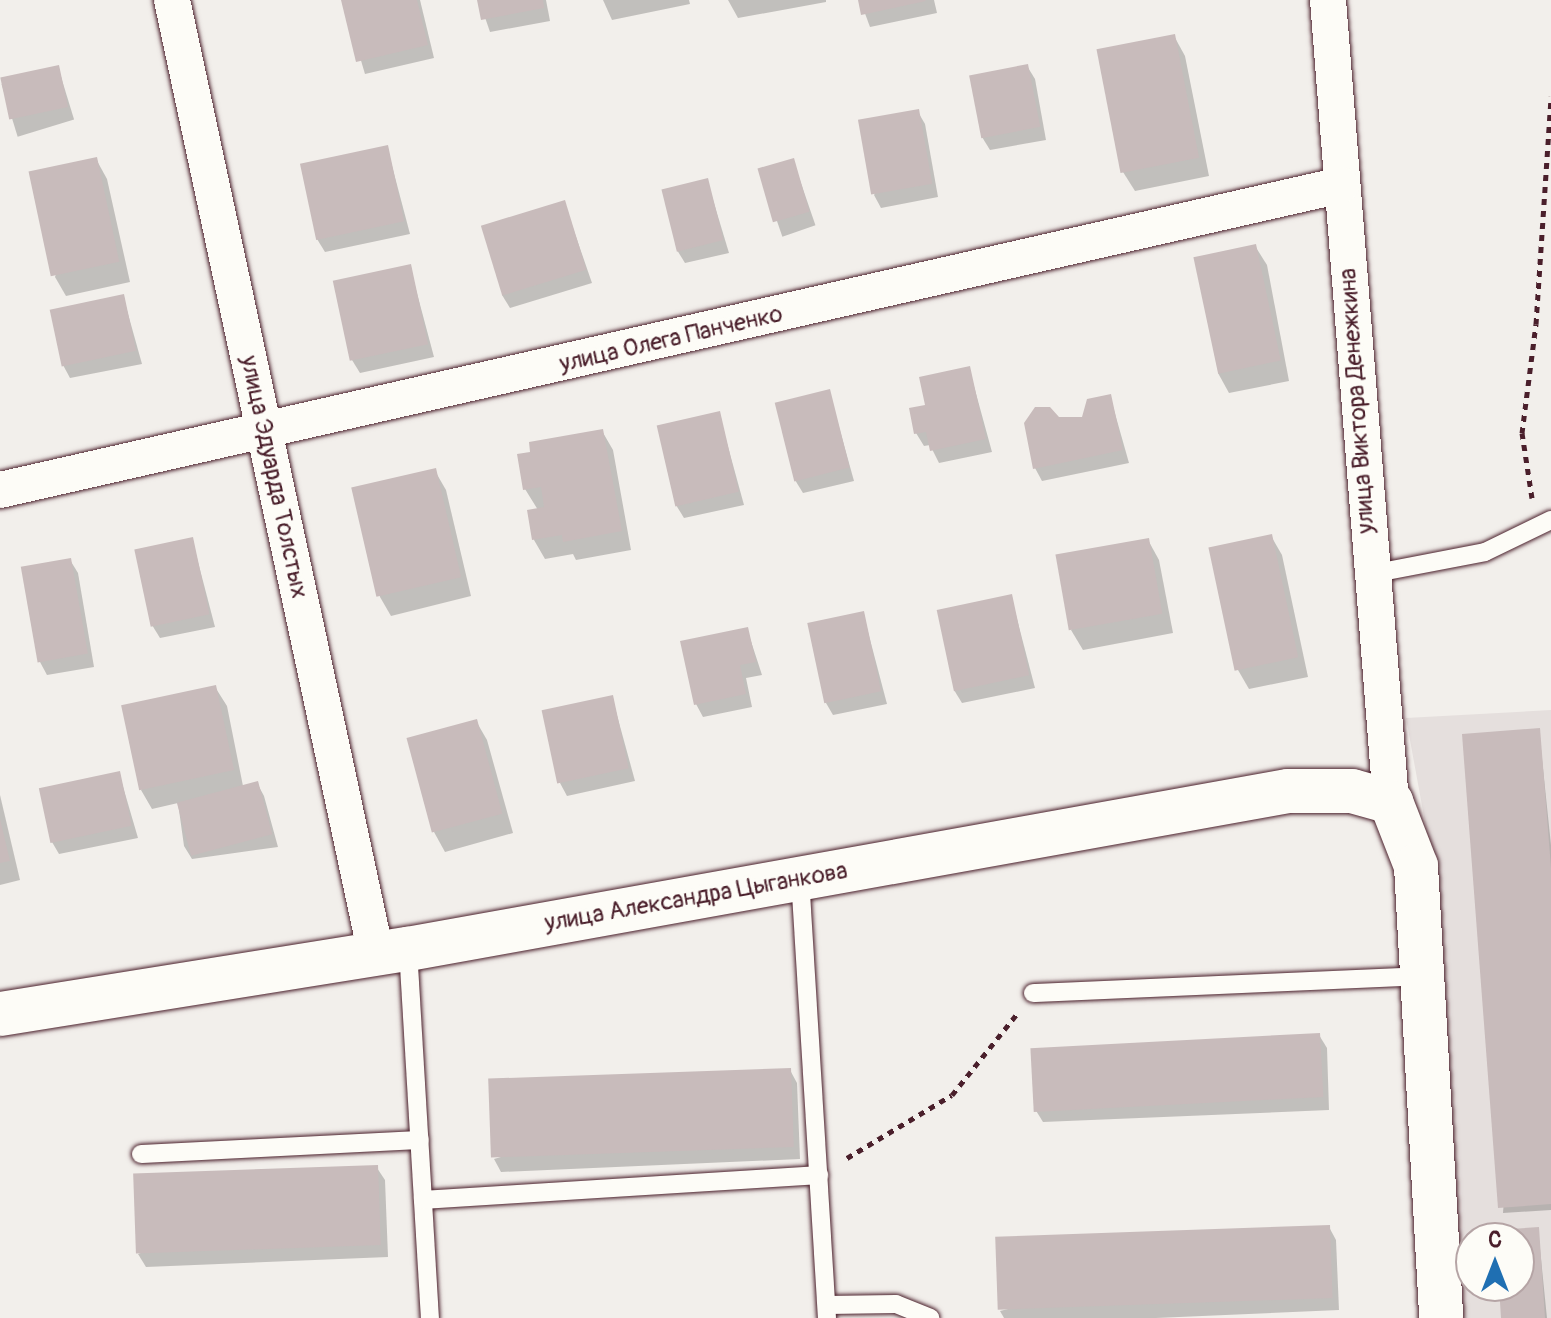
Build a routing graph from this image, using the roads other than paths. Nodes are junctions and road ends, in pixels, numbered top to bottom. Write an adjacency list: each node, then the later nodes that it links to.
1 (172, 0): 4 (street, улица Эдуарда Толстых)
2 (1328, 0): 3 (street, улица Виктора Денежкина)
3 (1341, 185): 4 (street, улица Олега Панченко); 7 (street, улица Виктора Денежкина)
4 (264, 432): 5 (street, улица Олега Панченко); 10 (street, улица Эдуарда Толстых)
5 (0, 490)
6 (1544, 525): 7 (lane)
7 (1371, 574): 8 (street, улица Виктора Денежкина)
8 (1391, 802): 9 (street, улица Александра Цыганкова); 11 (street)
9 (800, 877): 10 (street, улица Александра Цыганкова); 16 (lane)
10 (392, 951): 13 (street, улица Александра Цыганкова); 14 (lane)
11 (1423, 976): 12 (lane); 21 (street)
12 (1033, 993)
13 (0, 1014)
14 (420, 1140): 15 (lane); 17 (lane)
15 (141, 1154)
16 (819, 1175): 17 (lane); 18 (lane)
17 (423, 1200): 19 (lane)
18 (827, 1312): 20 (lane)
19 (430, 1318)
20 (930, 1318)
21 (1441, 1318)

